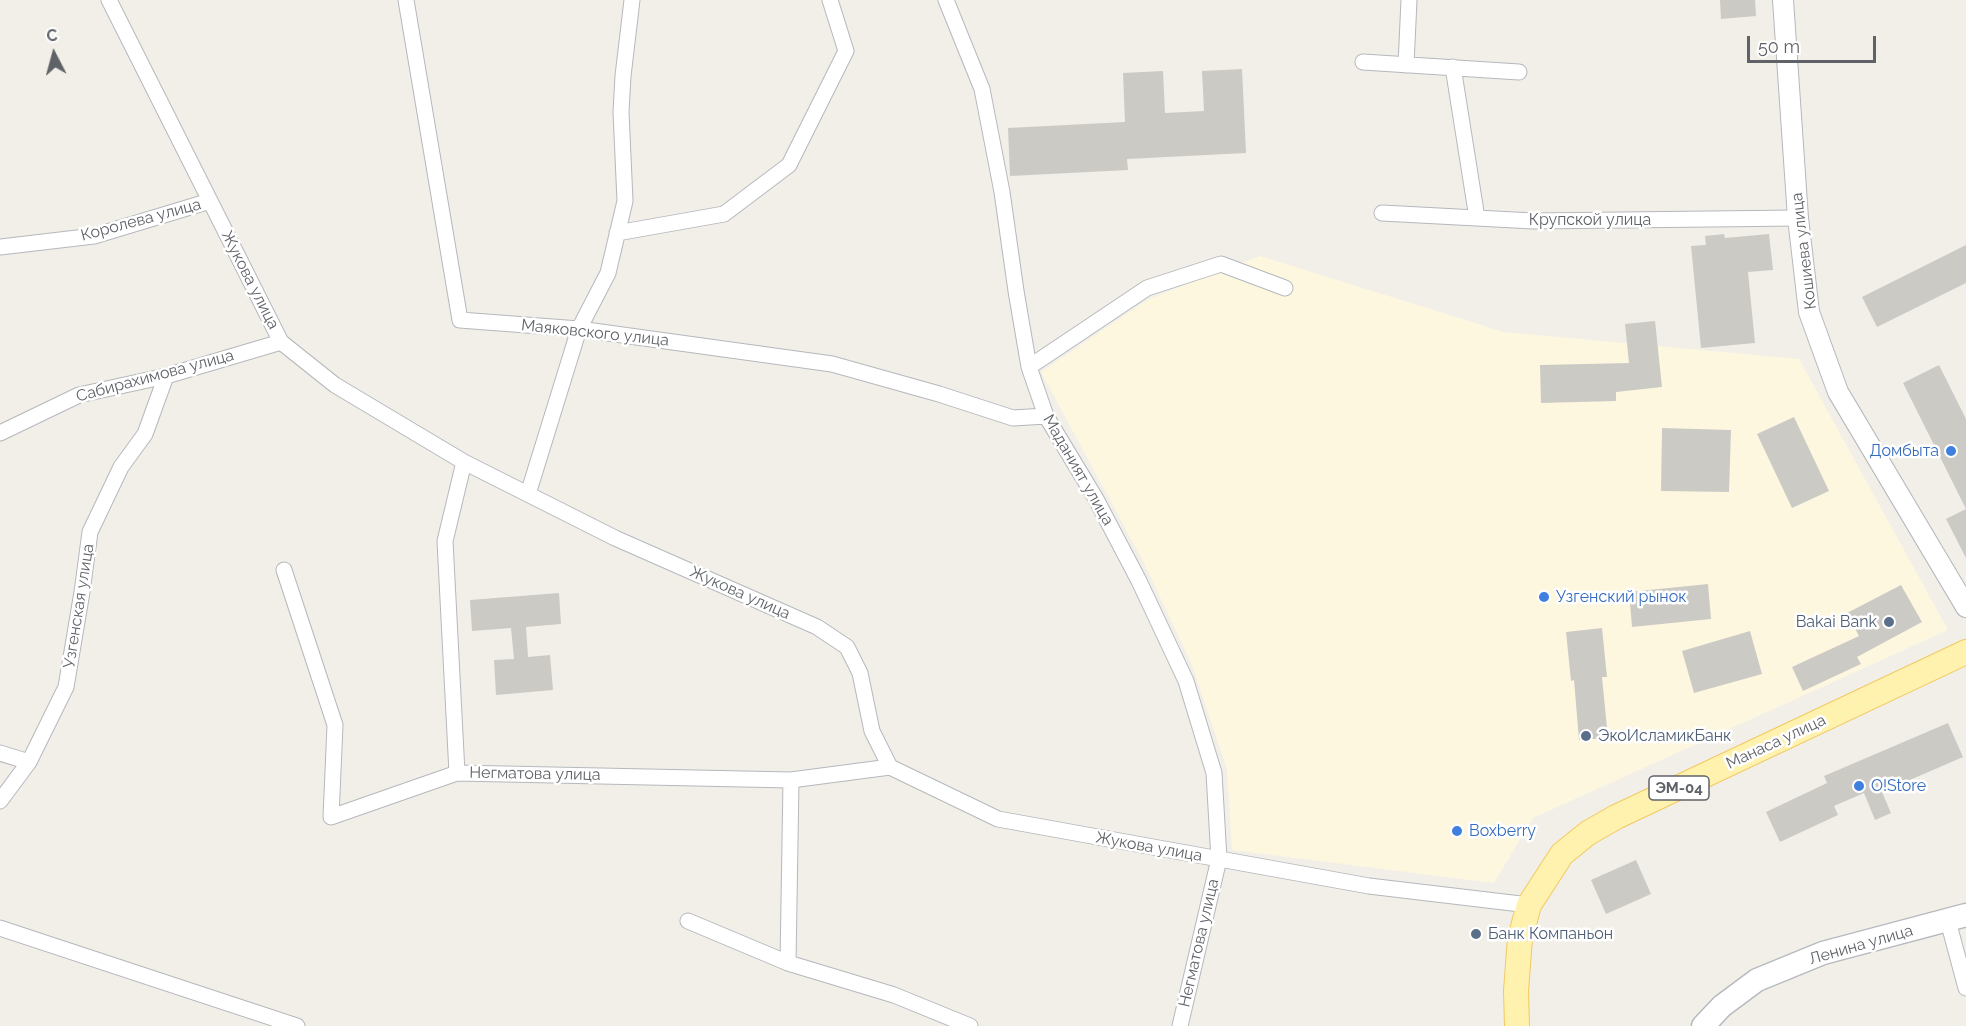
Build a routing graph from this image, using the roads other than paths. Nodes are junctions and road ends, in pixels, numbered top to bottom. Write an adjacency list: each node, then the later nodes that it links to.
1 (109, 0): 12 (street, Жукова улица)
2 (406, 0): 19 (street, Маяковского улица)
3 (632, 0): 16 (street)
4 (830, 0): 16 (street)
5 (946, 0): 21 (street, Маданият улица)
6 (1409, 0): 9 (street)
7 (1783, 0): 15 (street, Кошиева улица)
8 (1363, 62): 9 (street)
9 (1406, 64): 10 (street)
10 (1453, 67): 11 (street); 14 (street)
11 (1519, 72)
12 (210, 201): 17 (street, Королева улица); 20 (street, Жукова улица)
13 (1382, 213): 14 (street, Крупской улица)
14 (1477, 218): 15 (street, Крупской улица)
15 (1798, 218): 28 (street, Кошиева улица)
16 (617, 233): 19 (street)
17 (0, 247)
18 (1285, 288): 21 (street)
19 (579, 329): 23 (street, Маяковского улица); 26 (street)
20 (281, 342): 22 (street, Сабирахимова улица); 25 (street, Жукова улица)
21 (1029, 367): 23 (street, Маданият улица)
22 (166, 376): 24 (street, Сабирахимова улица); 31 (street, Узгенская улица)
23 (1046, 416): 36 (street, Маданият улица)
24 (0, 433)
25 (464, 462): 26 (street, Жукова улица); 33 (street, Негматова улица)
26 (528, 494): 32 (street, Жукова улица)
27 (284, 570): 33 (street)
28 (1966, 607)
29 (1966, 652): 37 (main road, Манаса улица / ЭМ-04)
30 (0, 753): 31 (street)
31 (29, 762): 35 (street, Узгенская улица)
32 (890, 767): 34 (street, Негматова улица); 36 (street, Жукова улица)
33 (457, 773): 34 (street, Негматова улица)
34 (790, 780): 41 (street)
35 (0, 801)
36 (1219, 859): 37 (street, Жукова улица); 45 (street, Негматова улица)
37 (1529, 905): 46 (main road, Манаса улица / ЭМ-04)
38 (1957, 918): 42 (street); 47 (main road, Ленина улица)
39 (688, 921): 41 (street)
40 (0, 928): 43 (street)
41 (788, 963): 44 (street)
42 (1966, 988)
43 (297, 1026)
44 (970, 1026)
45 (1180, 1026)
46 (1517, 1026)
47 (1703, 1026)

